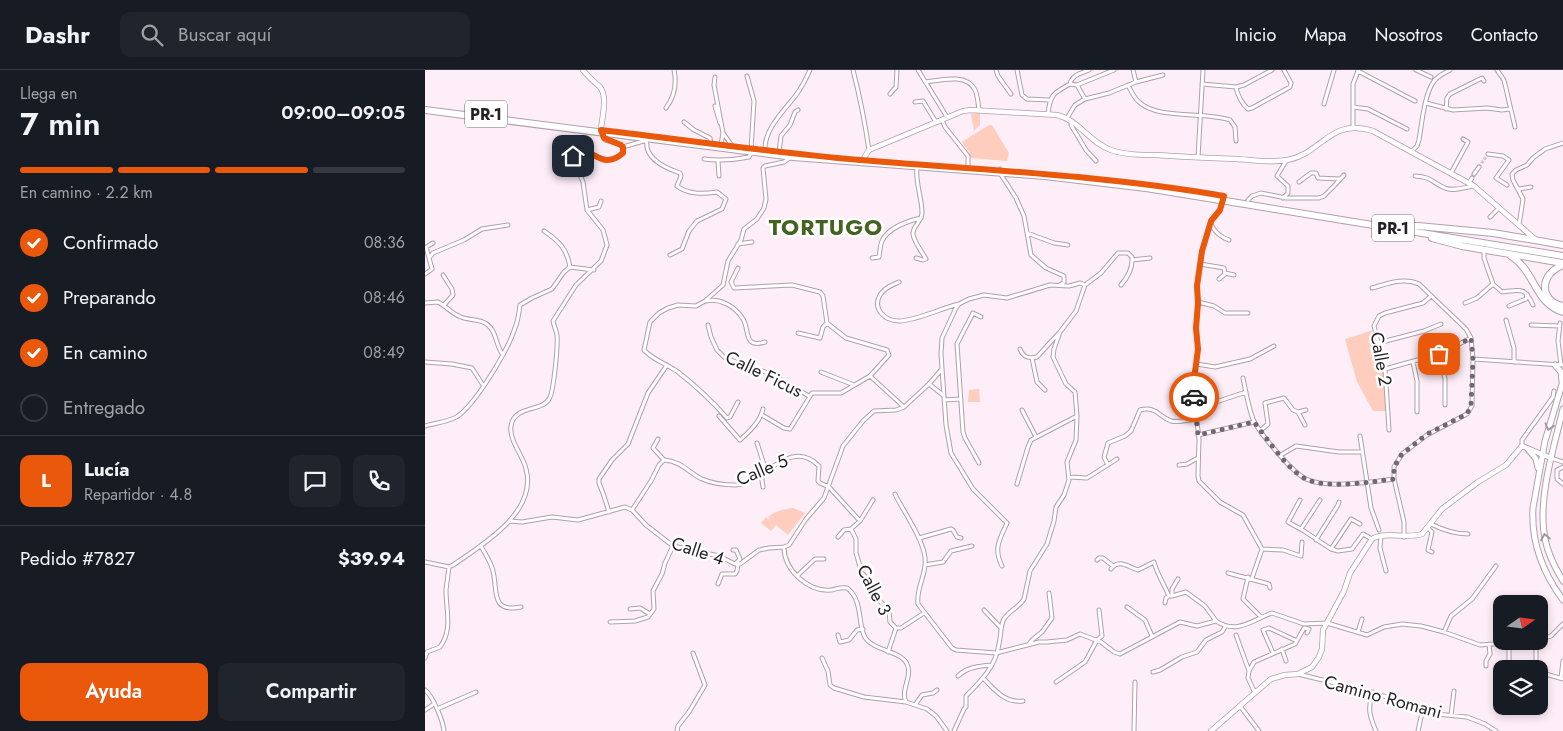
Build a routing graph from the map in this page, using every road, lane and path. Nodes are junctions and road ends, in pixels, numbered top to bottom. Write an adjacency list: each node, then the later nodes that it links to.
1 (583, 70): 57 (street)
2 (674, 70): 43 (street)
3 (810, 70): 68 (street)
4 (853, 70): 69 (street)
5 (897, 70): 32 (street)
6 (918, 70): 25 (street)
7 (996, 70): 33 (street)
8 (1017, 70): 35 (street)
9 (1089, 70): 27 (street)
10 (1114, 70): 29 (street)
11 (1133, 70): 26 (street)
12 (1203, 70): 28 (street)
13 (1272, 70): 31 (street)
14 (1284, 70): 31 (street)
15 (1334, 70): 39 (street)
16 (1416, 70): 23 (street)
17 (1450, 70): 38 (street)
18 (1497, 70): 45 (street)
19 (1358, 71): 37 (street); 41 (street)
20 (1163, 75): 26 (street)
21 (715, 76): 58 (street)
22 (747, 76): 67 (street)
23 (1431, 78)
24 (1484, 80): 44 (street)
25 (926, 82): 47 (street); 50 (street)
26 (1137, 82): 30 (street)
27 (1069, 84): 29 (street); 35 (street)
28 (1202, 84): 31 (street); 48 (street)
29 (1077, 85): 34 (street)
30 (1128, 85): 34 (street); 48 (street)
31 (1236, 87)
32 (890, 94)
33 (1011, 94)
34 (1085, 99): 51 (street)
35 (1049, 100): 49 (street)
36 (915, 102): 53 (street)
37 (1415, 102)
38 (1426, 103): 44 (street); 71 (street)
39 (1324, 104)
40 (715, 106): 58 (street)
41 (1353, 107): 54 (street); 56 (street)
42 (425, 108): 57 (highway, PR-1)
43 (666, 108)
44 (1446, 109): 45 (street)
45 (1510, 109): 55 (street)
46 (798, 110): 70 (street)
47 (979, 110): 49 (street); 50 (street)
48 (1200, 114): 61 (street); 74 (street)
49 (1048, 115): 51 (street)
50 (945, 119): 53 (street); 82 (street)
51 (1069, 120): 74 (street); 78 (street)
52 (684, 122): 63 (street)
53 (936, 123): 69 (street)
54 (1353, 127): 71 (street); 76 (street)
55 (1515, 127)
56 (1407, 129)
57 (601, 131): 60 (highway, PR-1); 63 (highway, PR-1); 66 (street)
58 (723, 133): 64 (street); 65 (street)
59 (1463, 139): 84 (street)
60 (647, 140): 66 (street); 67 (highway, PR-1); 120 (street)
61 (1236, 141)
62 (1563, 143): 94 (street)
63 (711, 144): 64 (highway, PR-1)
64 (721, 145): 65 (highway, PR-1)
65 (733, 146): 67 (highway, PR-1)
66 (623, 147): 100 (street)
67 (751, 150): 68 (highway, PR-1); 73 (highway, PR-1); 77 (street)
68 (765, 150): 70 (highway, PR-1)
69 (869, 150): 79 (street)
70 (779, 152): 73 (highway, PR-1)
71 (1411, 152): 84 (street)
72 (1488, 154): 91 (street)
73 (791, 155): 79 (highway, PR-1); 114 (street)
74 (1197, 157): 76 (street)
75 (705, 159): 77 (street)
76 (1286, 160): 96 (street)
77 (718, 161): 86 (street)
78 (1096, 161)
79 (862, 162): 81 (highway, PR-1); 82 (highway, PR-1)
80 (1479, 166): 88 (street)
81 (917, 167): 83 (highway, PR-1); 102 (street)
82 (968, 167): 83 (highway, PR-1)
83 (1000, 171): 95 (highway, PR-1); 108 (street)
84 (1451, 173): 88 (street)
85 (1344, 175): 89 (street)
86 (719, 176)
87 (1415, 176): 92 (street)
88 (1472, 178): 92 (street)
89 (1341, 179): 90 (street); 96 (street)
90 (1299, 182)
91 (1507, 185)
92 (1474, 186): 99 (street)
93 (1531, 187): 94 (street)
94 (1519, 189): 105 (street)
95 (1224, 198): 97 (highway, PR-1); 103 (street); 106 (highway, PR-1)
96 (1283, 198): 97 (street)
97 (1247, 200): 106 (highway, PR-1)
98 (601, 202): 100 (street)
99 (1499, 207): 101 (street); 105 (street)
100 (587, 210): 131 (street)
101 (1490, 217)
102 (921, 218): 123 (street); 124 (street)
103 (1211, 223): 110 (street); 127 (street)
104 (508, 225): 122 (street)
105 (1519, 225): 109 (street); 111 (street)
106 (1409, 228): 109 (highway); 117 (highway); 118 (highway, PR-1); 121 (highway, PR-1)
107 (544, 231): 129 (street)
108 (1027, 233): 115 (street); 141 (street)
109 (1512, 236): 111 (highway)
110 (1229, 240)
111 (1536, 240): 116 (highway)
112 (433, 242): 122 (street)
113 (752, 242): 114 (street)
114 (738, 244): 145 (street)
115 (1068, 245)
116 (1563, 245)
117 (1485, 250): 119 (highway); 138 (street)
118 (1563, 252)
119 (1508, 254): 128 (highway); 154 (highway)
120 (670, 255)
121 (1563, 256)
122 (429, 258): 133 (street)
123 (872, 258)
124 (916, 258)
125 (1150, 258): 126 (street)
126 (1133, 260): 139 (street); 140 (street)
127 (1201, 264): 132 (street); 146 (street)
128 (1563, 264): 153 (highway)
129 (570, 268): 131 (street); 169 (street)
130 (738, 268): 158 (street)
131 (594, 270): 252 (street)
132 (1225, 273): 135 (street); 136 (street)
133 (425, 274)
134 (443, 275): 150 (street)
135 (1234, 275)
136 (1219, 279)
137 (899, 282): 149 (street)
138 (1493, 284): 143 (street); 148 (street)
139 (1085, 285): 141 (street); 162 (street)
140 (1121, 285)
141 (1059, 286): 149 (street)
142 (1372, 288): 144 (street)
143 (1527, 293): 151 (street); 152 (street)
144 (1431, 296): 164 (street); 166 (street, Calle 2)
145 (705, 301): 165 (street); 177 (street)
146 (1198, 302): 155 (street); 176 (street)
147 (425, 303): 150 (street)
148 (1465, 303)
149 (959, 304): 180 (street)
150 (444, 305): 169 (street)
151 (1533, 305)
152 (1509, 306)
153 (1563, 306)
154 (1563, 312)
155 (1248, 313)
156 (981, 318): 195 (street)
157 (1506, 320): 175 (street)
158 (827, 323): 163 (street); 183 (street)
159 (1441, 324): 166 (street)
160 (708, 325): 194 (street, Calle Ficus)
161 (1531, 325): 179 (street)
162 (1060, 332): 171 (street); 209 (street)
163 (798, 334)
164 (1471, 338): 170 (street); 172 (street)
165 (765, 342)
166 (1378, 343): 181 (street, Calle 2)
167 (1274, 346): 176 (street)
168 (1020, 349): 171 (street)
169 (503, 354): 187 (street)
170 (1439, 354): 174 (street); 198 (street)
171 (1032, 358): 190 (street)
172 (1473, 359): 175 (street); 239 (street)
173 (425, 362): 187 (street)
174 (1413, 362): 181 (street); 206 (street)
175 (1514, 362): 178 (street)
176 (1197, 364): 201 (street)
177 (667, 365): 197 (street); 251 (street)
178 (1555, 365): 179 (street); 189 (main road)
179 (1562, 365)
180 (941, 369): 186 (street); 193 (street)
181 (1385, 369): 215 (street, Calle 2)
182 (821, 372): 188 (street)
183 (870, 376): 188 (street); 199 (street)
184 (1243, 378): 192 (street)
185 (1563, 381): 189 (main road)
186 (929, 384): 193 (street); 199 (street)
187 (483, 385): 213 (street)
188 (854, 385): 194 (street)
189 (1561, 388): 225 (main road, one-way to 225)
190 (1045, 390)
191 (1554, 391): 221 (street)
192 (1246, 392): 201 (street); 211 (street)
193 (943, 395): 196 (street)
194 (809, 396): 207 (street)
195 (961, 398): 196 (street); 231 (street)
196 (944, 400): 281 (street)
197 (738, 402)
198 (1445, 405)
199 (904, 406): 243 (street)
200 (763, 409): 207 (street)
201 (1194, 409): 210 (street)
202 (1563, 409): 227 (main road)
203 (1022, 410): 218 (street)
204 (1306, 410): 205 (street)
205 (1298, 412): 212 (street); 214 (street)
206 (1417, 412)
207 (762, 415): 208 (street)
208 (719, 416)
209 (1077, 416): 218 (street); 238 (street)
210 (1196, 419): 216 (street); 232 (street)
211 (1254, 422): 214 (street); 216 (street)
212 (1305, 425)
213 (425, 426)
214 (1261, 430): 224 (street)
215 (1389, 430)
216 (1198, 435): 226 (street)
217 (1360, 436): 223 (street)
218 (1036, 437): 241 (street)
219 (658, 439): 229 (street)
220 (757, 443): 235 (street)
221 (1522, 446): 222 (street); 255 (street)
222 (1528, 449): 225 (street); 236 (main road)
223 (1362, 452): 224 (street); 240 (street)
224 (1281, 455): 240 (street)
225 (1542, 455): 227 (street); 236 (main road)
226 (1199, 458): 233 (street); 272 (street)
227 (1551, 458): 230 (street); 290 (main road, one-way to 227)
228 (1117, 459): 232 (street)
229 (664, 460): 237 (street, Calle 5); 250 (street)
230 (1563, 462)
231 (979, 463)
232 (1108, 465): 238 (street)
233 (1179, 465)
234 (1563, 467): 242 (street)
235 (766, 470): 237 (street, Calle 5); 243 (street, Calle 5)
236 (1539, 471): 295 (main road)
237 (761, 474): 244 (street)
238 (1069, 477): 312 (street)
239 (1394, 479): 240 (street); 262 (street)
240 (1367, 482): 258 (street)
241 (1017, 484)
242 (1563, 484)
243 (829, 486): 253 (street, Calle 5); 271 (street)
244 (763, 487)
245 (895, 494): 263 (street)
246 (873, 500): 253 (street)
247 (1300, 500): 257 (street)
248 (1320, 500): 257 (street)
249 (1339, 502): 266 (street)
250 (632, 510): 251 (street); 269 (street, Calle 4)
251 (609, 512): 252 (street)
252 (510, 521): 268 (street)
253 (860, 521): 256 (street)
254 (1360, 524): 273 (street)
255 (1429, 526): 259 (street); 262 (street); 275 (street)
256 (851, 529): 261 (street); 311 (street, Calle 3)
257 (1301, 529): 266 (street)
258 (1379, 530)
259 (1468, 534)
260 (1381, 536): 262 (street); 265 (street); 284 (street)
261 (838, 537)
262 (1404, 537)
263 (919, 538): 264 (street); 280 (street)
264 (961, 538)
265 (1372, 539): 273 (street); 308 (street)
266 (1316, 540): 273 (street)
267 (1302, 542): 272 (street)
268 (481, 546): 283 (street); 297 (street)
269 (673, 546): 279 (street, Calle 4); 303 (street)
270 (972, 546): 280 (street)
271 (784, 548): 279 (street, Calle 4); 286 (street)
272 (1262, 549): 289 (street)
273 (1331, 549)
274 (733, 550): 279 (street)
275 (1432, 552)
276 (824, 559): 286 (street)
277 (1097, 560): 294 (street)
278 (425, 562): 283 (street)
279 (736, 564): 291 (street)
280 (925, 565): 302 (street)
281 (1002, 566)
282 (1496, 566): 315 (street)
283 (449, 567): 331 (street)
284 (1386, 571)
285 (1229, 573): 287 (street)
286 (797, 577): 313 (street)
287 (1248, 577): 289 (street); 304 (street)
288 (1179, 578): 294 (street)
289 (1252, 578): 292 (street)
290 (1563, 581)
291 (718, 584)
292 (1271, 588)
293 (1049, 593): 325 (street)
294 (1170, 596): 296 (street); 306 (street)
295 (1563, 600)
296 (1165, 603)
297 (521, 607)
298 (1127, 607): 319 (street)
299 (630, 609): 303 (street)
300 (983, 610): 312 (street)
301 (1099, 610): 321 (street)
302 (924, 613): 311 (street, Calle 3); 330 (street)
303 (650, 614): 307 (street)
304 (1261, 617): 308 (street); 310 (street)
305 (1361, 619): 314 (street)
306 (1216, 621): 310 (street); 319 (street)
307 (610, 622)
308 (1327, 623): 314 (street); 339 (street)
309 (1563, 624): 320 (street)
310 (1225, 627): 338 (street)
311 (896, 628): 327 (street, Calle 3)
312 (1001, 628): 330 (street)
313 (863, 629): 317 (street); 327 (street)
314 (1358, 632): 315 (street)
315 (1444, 632): 323 (street)
316 (1307, 633): 322 (street)
317 (839, 635)
318 (1236, 635): 337 (street)
319 (1152, 636): 321 (street)
320 (1548, 637)
321 (1097, 640): 325 (street); 344 (street)
322 (1297, 641): 326 (street); 329 (street)
323 (1489, 644): 324 (street); 336 (street)
324 (1493, 644)
325 (1029, 645): 330 (street)
326 (1282, 649): 329 (street); 333 (street)
327 (888, 652): 353 (street)
328 (693, 653): 362 (street)
329 (1273, 653): 337 (street)
330 (996, 654): 335 (street)
331 (425, 658)
332 (822, 658): 353 (street)
333 (1286, 661)
334 (1563, 661): 342 (street)
335 (992, 665): 341 (street); 343 (street)
336 (1486, 666)
337 (1249, 671): 351 (street)
338 (1153, 672)
339 (1298, 674): 350 (street, Camino Romani); 351 (street)
340 (1548, 674): 342 (street)
341 (958, 676)
342 (1562, 678)
343 (984, 679): 352 (street); 364 (street)
344 (1056, 682)
345 (1135, 682): 365 (street)
346 (425, 690): 354 (street)
347 (937, 690): 355 (street)
348 (1454, 691): 360 (street)
349 (476, 692): 358 (street)
350 (1372, 692): 357 (street, Camino Romani); 368 (street)
351 (1255, 693): 356 (street)
352 (1023, 701)
353 (905, 702): 355 (street)
354 (434, 704): 358 (street); 359 (street)
355 (915, 705): 363 (street)
356 (1240, 706): 366 (street); 367 (street)
357 (1423, 708): 360 (street, Camino Romani); 369 (street)
358 (437, 709): 361 (street)
359 (425, 710)
360 (1451, 715): 370 (street, Camino Romani)
361 (444, 731)
362 (677, 731)
363 (947, 731)
364 (954, 731)
365 (1134, 731)
366 (1211, 731)
367 (1259, 731)
368 (1376, 731)
369 (1418, 731)
370 (1496, 731)

